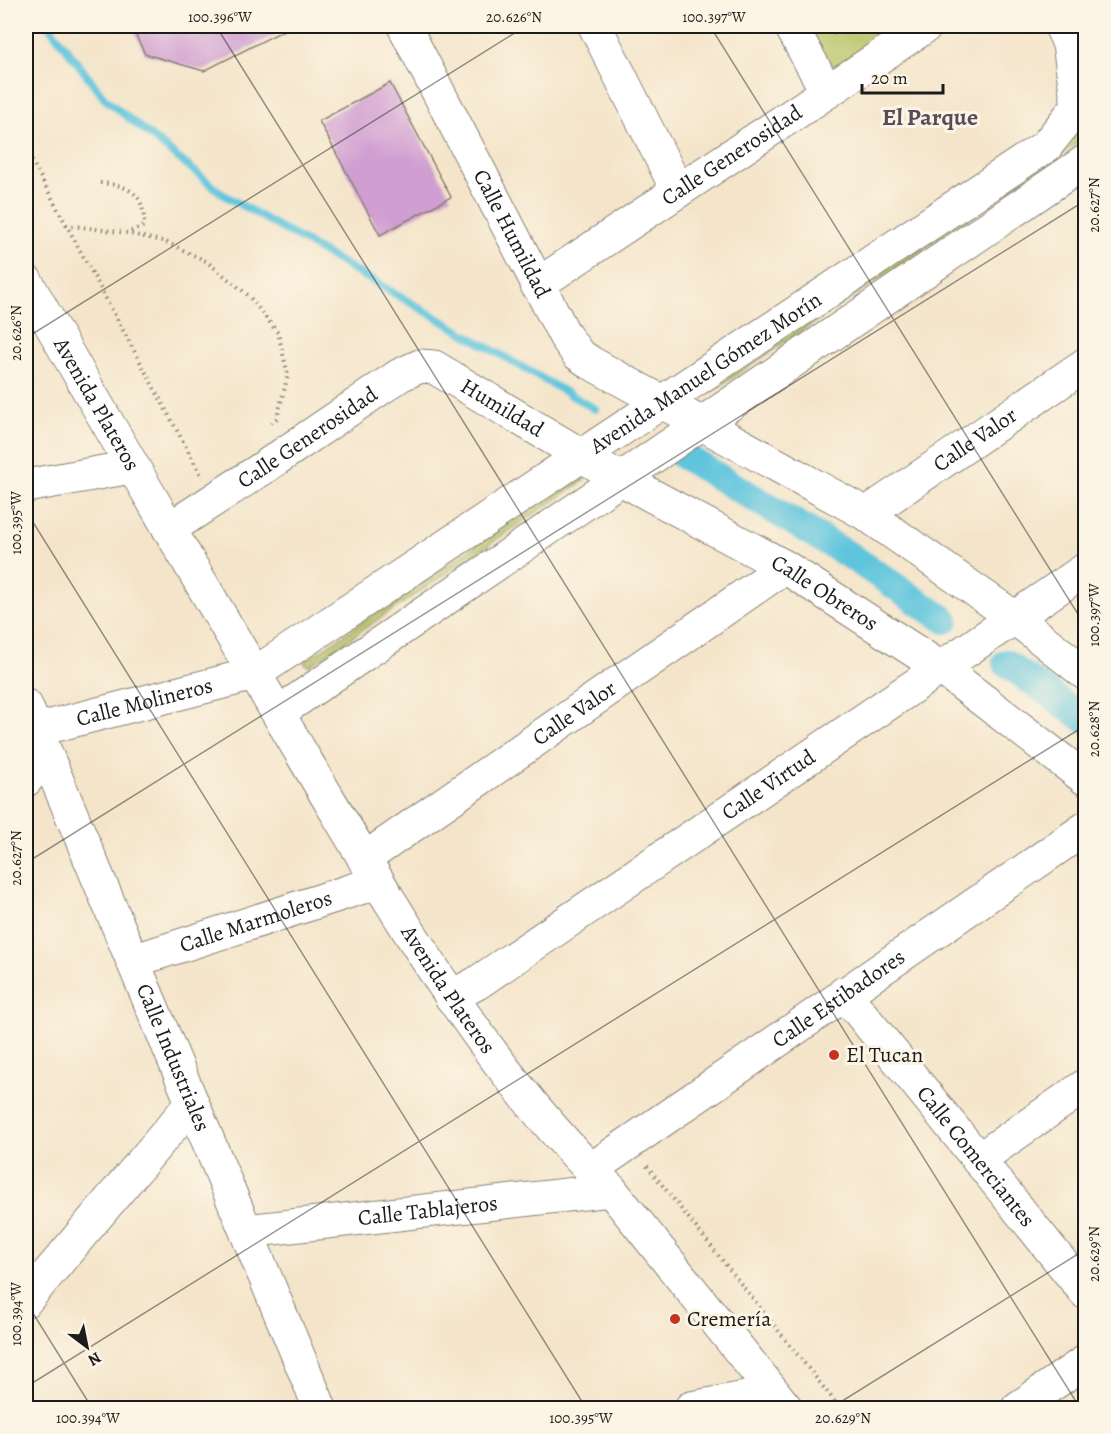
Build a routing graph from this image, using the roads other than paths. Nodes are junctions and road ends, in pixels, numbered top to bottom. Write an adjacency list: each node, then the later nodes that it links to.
1 (404, 26): 10 (street, Calle Humildad)
2 (595, 26): 8 (street)
3 (791, 26): 6 (street)
4 (926, 26): 6 (street, Calle Generosidad)
5 (1061, 26): 13 (street, Avenida Manuel Gómez Morín)
6 (826, 92): 8 (street, Calle Generosidad)
7 (1086, 161): 14 (street, Avenida Manuel Gómez Morín)
8 (678, 191): 10 (street, Calle Generosidad)
9 (26, 280): 16 (street, Avenida Plateros)
10 (537, 285): 13 (street, Calle Humildad)
11 (1086, 364): 19 (street, Calle Valor)
12 (420, 366): 15 (street, Humildad); 20 (street, Calle Generosidad)
13 (662, 401): 14 (street, Calle Humildad); 15 (street, Avenida Manuel Gómez Morín)
14 (702, 423): 17 (street, Avenida Manuel Gómez Morín); 19 (street)
15 (581, 455): 17 (street, Humildad); 25 (street, Avenida Manuel Gómez Morín)
16 (131, 466): 18 (street); 20 (street, Avenida Plateros)
17 (621, 478): 21 (street, Calle Obreros); 27 (street, Avenida Manuel Gómez Morín)
18 (26, 486)
19 (866, 514): 23 (street)
20 (168, 529): 25 (street, Avenida Plateros)
21 (785, 567): 24 (street, Calle Obreros); 32 (street, Calle Valor)
22 (1086, 570): 23 (street, Calle Virtud)
23 (1015, 618): 24 (street, Calle Virtud); 26 (street)
24 (941, 668): 29 (street, Calle Obreros); 35 (street, Calle Virtud)
25 (254, 674): 27 (street, Avenida Plateros); 28 (street, Calle Molineros)
26 (1086, 674)
27 (278, 713): 32 (street, Avenida Plateros)
28 (36, 730): 30 (street); 33 (street, Calle Industriales)
29 (1086, 779)
30 (26, 780)
31 (1086, 828): 34 (street, Calle Estibadores)
32 (371, 870): 33 (street, Calle Marmoleros); 35 (street, Avenida Plateros)
33 (133, 961): 37 (street, Calle Industriales)
34 (844, 993): 38 (street, Calle Comerciantes); 39 (street, Calle Estibadores)
35 (451, 997): 39 (street, Avenida Plateros)
36 (1086, 1085): 38 (street)
37 (192, 1103): 40 (street, Calle Industriales); 42 (street)
38 (978, 1160): 41 (street, Calle Comerciantes)
39 (601, 1180): 40 (street, Calle Tablajeros); 44 (street, Avenida Plateros)
40 (246, 1231): 45 (street, Calle Industriales)
41 (1086, 1293)
42 (26, 1300)
43 (1086, 1361): 47 (street)
44 (779, 1401): 46 (street)
45 (320, 1408)
46 (691, 1408)
47 (1018, 1408)

